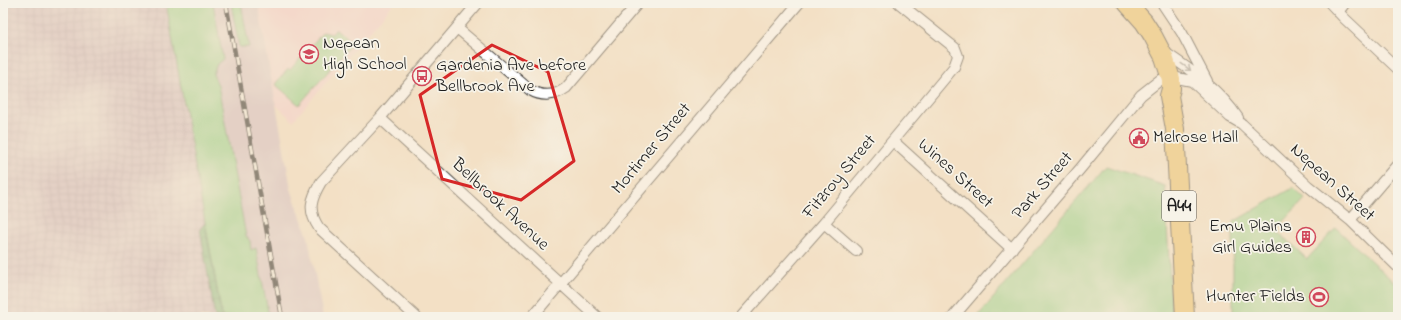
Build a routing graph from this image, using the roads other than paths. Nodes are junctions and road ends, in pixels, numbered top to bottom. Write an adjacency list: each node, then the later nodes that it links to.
1 (478, 3): 11 (street)
2 (638, 3): 11 (street)
3 (799, 3): 25 (street, Mortimer Street)
4 (899, 3): 18 (street, Fitzroy Street)
5 (1115, 3): 14 (highway, A44)
6 (1127, 3): 12 (highway, A44)
7 (1162, 3): 15 (street)
8 (1330, 3): 10 (street)
9 (1345, 3): 10 (street)
10 (1338, 12): 13 (street)
11 (457, 28): 16 (street)
12 (1161, 50): 14 (highway, A44); 15 (street, Nepean Street, one-way to 15)
13 (1398, 68)
14 (1167, 85): 17 (street, Nepean Street); 22 (street, Park Street); 31 (highway, A44)
15 (1209, 85): 17 (street, Nepean Street)
16 (380, 118): 25 (street, Bellbrook Avenue); 26 (street)
17 (1242, 124): 20 (street, Nepean Street)
18 (893, 141): 21 (street, Fitzroy Street); 22 (street, Wines Street)
19 (1398, 164): 20 (street)
20 (1350, 220): 24 (street, Nepean Street)
21 (824, 223): 23 (street); 29 (street, Fitzroy Street)
22 (1012, 249): 30 (street, Park Street)
23 (856, 251)
24 (1398, 267)
25 (560, 284): 27 (street, Mortimer Street); 28 (street, Bellbrook Avenue)
26 (416, 317)
27 (532, 317)
28 (598, 317)
29 (741, 317)
30 (954, 317)
31 (1185, 317)

